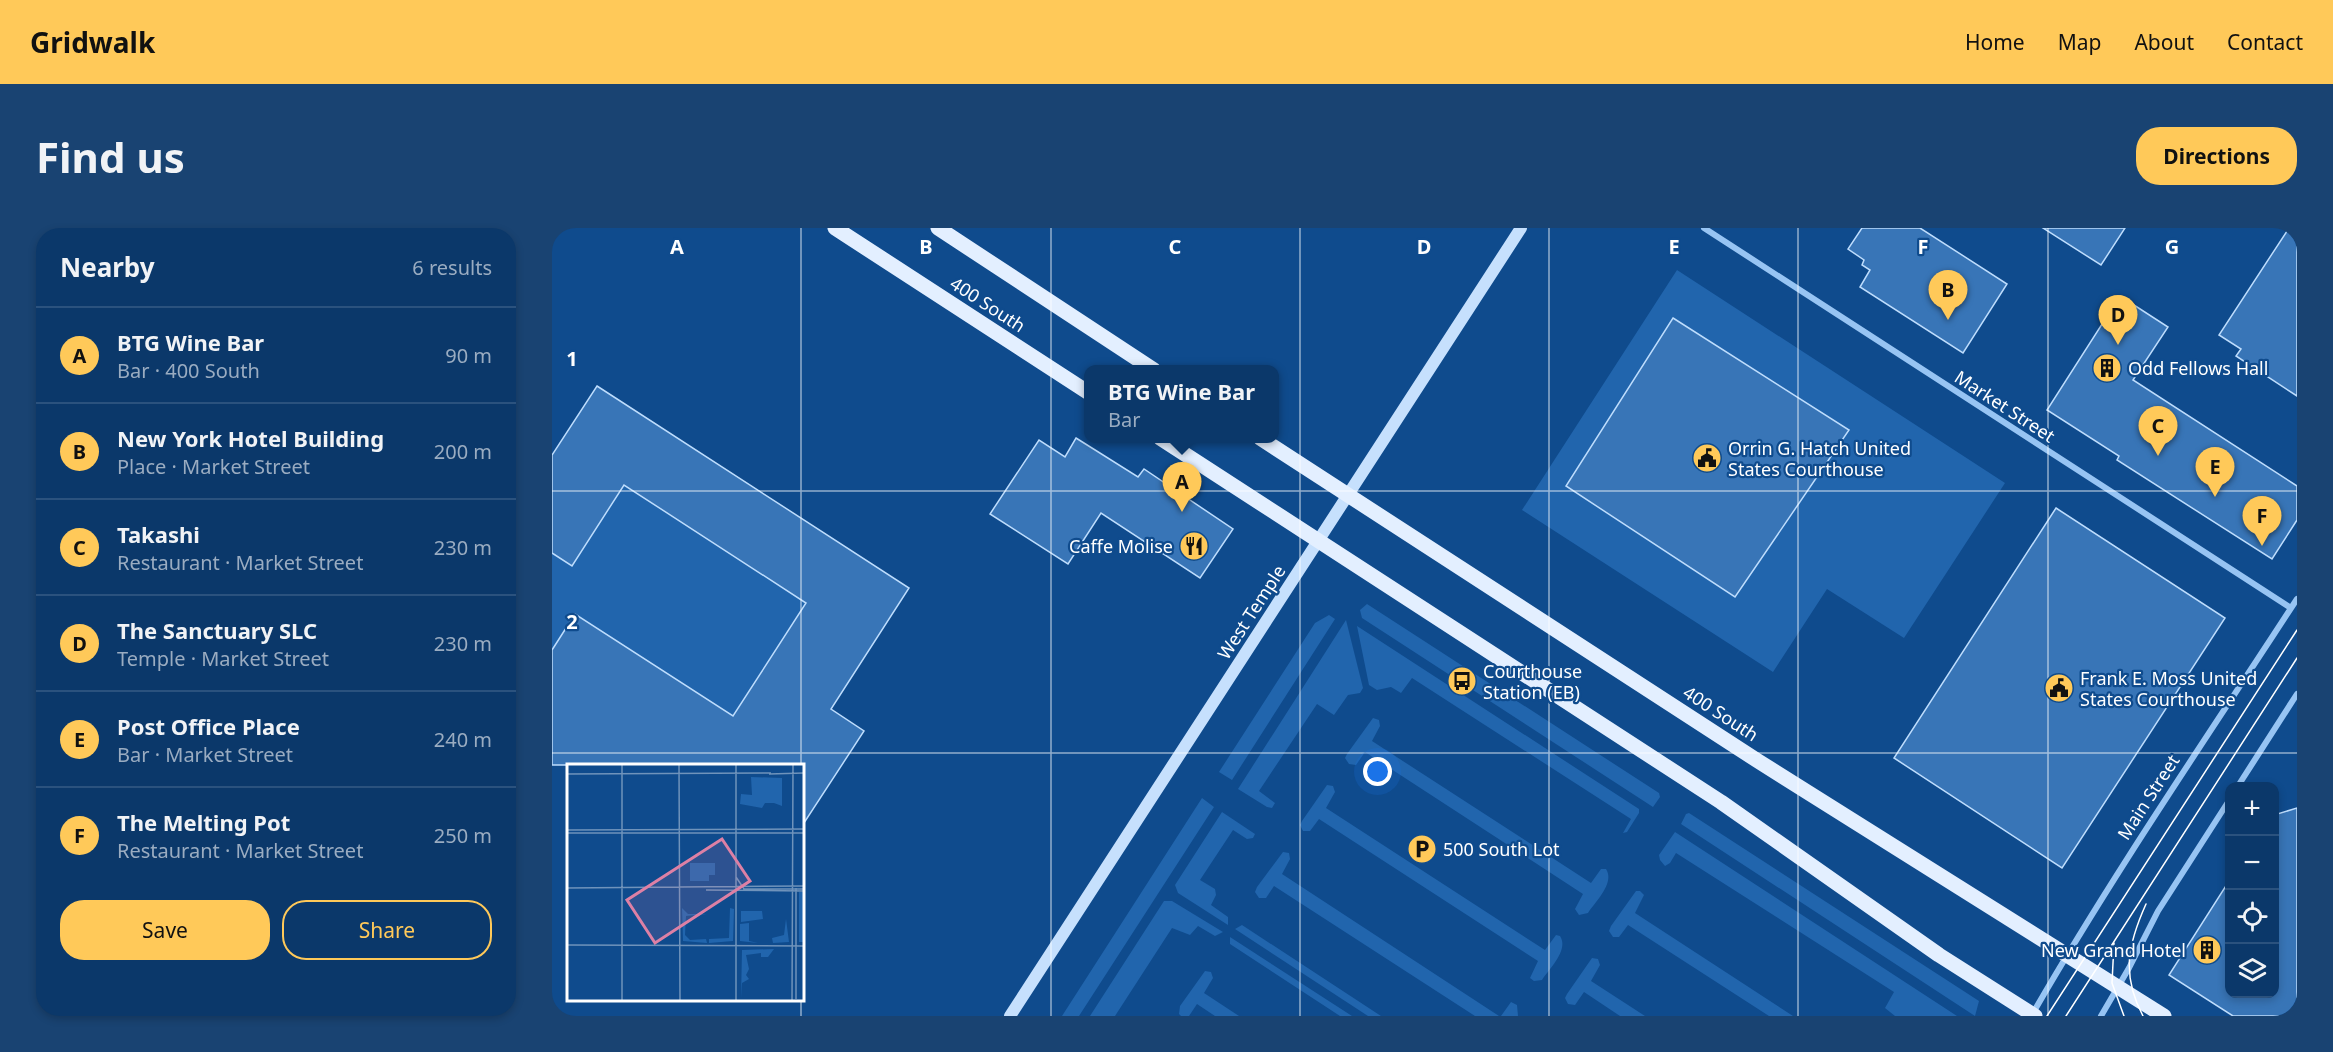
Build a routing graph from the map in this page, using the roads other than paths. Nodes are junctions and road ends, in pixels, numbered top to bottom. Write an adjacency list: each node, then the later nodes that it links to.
1 (836, 228): 6 (main road, 400 South)
2 (938, 228): 5 (main road, 400 South)
3 (1521, 228): 9 (main road, West Temple)
4 (1704, 228): 12 (street, Market Street)
5 (1148, 365)
6 (1084, 390)
7 (1168, 443): 10 (main road)
8 (1268, 443): 9 (main road, 400 South)
9 (1348, 495): 10 (main road, West Temple); 16 (main road, 400 South)
10 (1318, 541): 18 (main road); 19 (main road, West Temple)
11 (2297, 598): 12 (street, Main Street)
12 (2291, 608): 16 (street, Main Street)
13 (2297, 694): 14 (street)
14 (2241, 782)
15 (2225, 805): 17 (street)
16 (2067, 954): 17 (main road, 400 South); 18 (street, Main Street)
17 (2118, 987): 20 (street); 21 (main road, 400 South)
18 (2033, 1015)
19 (1010, 1016)
20 (2101, 1016)
21 (2164, 1016)

